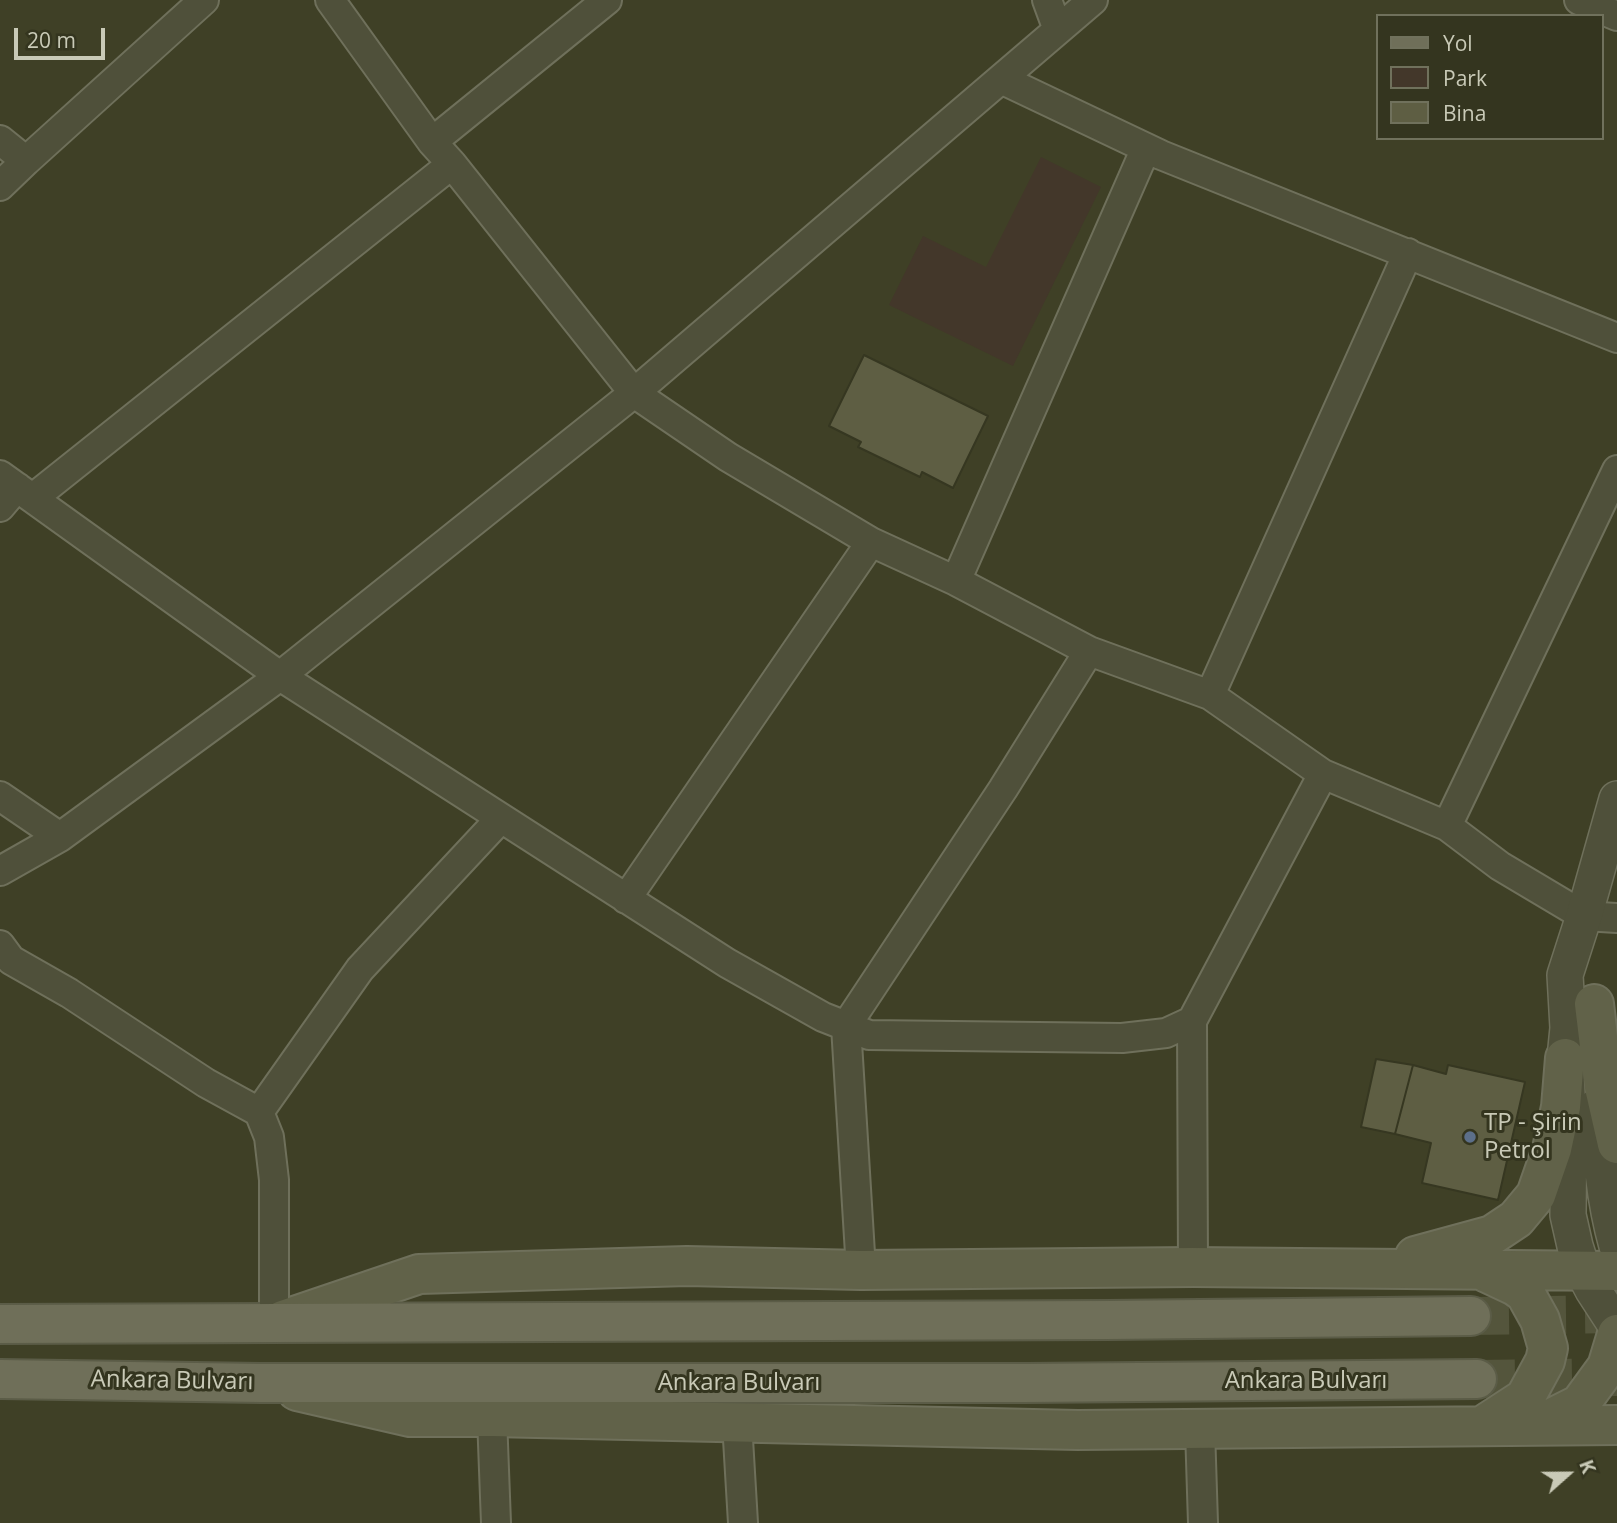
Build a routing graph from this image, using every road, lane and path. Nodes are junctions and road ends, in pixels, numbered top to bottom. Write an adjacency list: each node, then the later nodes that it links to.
1 (204, 0): 13 (street)
2 (330, 0): 11 (street)
3 (607, 0): 11 (street)
4 (1047, 0): 8 (street)
5 (1093, 0): 8 (street)
6 (1579, 0): 7 (street)
7 (1617, 16)
8 (1058, 30): 9 (street)
9 (1001, 79): 12 (street); 18 (street)
10 (0, 140): 13 (street)
11 (432, 142): 14 (street)
12 (1146, 148): 16 (street); 22 (street)
13 (26, 161): 15 (street)
14 (452, 164): 18 (street); 20 (street)
15 (0, 186)
16 (1408, 253): 17 (street); 25 (street)
17 (1617, 338)
18 (634, 393): 21 (street); 24 (street)
19 (1617, 470): 30 (street)
20 (12, 492): 24 (street)
21 (871, 542): 22 (street); 33 (street)
22 (956, 581): 23 (street)
23 (1089, 651): 25 (street); 38 (street)
24 (280, 676): 29 (street); 31 (street)
25 (1210, 695): 26 (street)
26 (1323, 774): 30 (street); 37 (street)
27 (0, 796): 31 (street)
28 (1617, 799): 34 (street)
29 (501, 818): 33 (street); 40 (street)
30 (1447, 826): 34 (street)
31 (60, 838): 32 (street)
32 (0, 871)
33 (626, 899): 38 (street)
34 (1600, 917): 36 (street); 39 (street)
35 (0, 945): 40 (street)
36 (1594, 1004): 41 (main road); 42 (street)
37 (1192, 1021): 38 (street); 43 (street)
38 (846, 1026): 45 (street)
39 (1566, 1058): 44 (main road); 47 (street)
40 (259, 1112): 49 (street)
41 (1617, 1144)
42 (1617, 1246)
43 (1193, 1267): 44 (main road); 45 (main road)
44 (1368, 1268): 46 (main road)
45 (860, 1270): 49 (main road)
46 (1480, 1270): 47 (main road); 59 (main road)
47 (1600, 1271): 51 (street)
48 (1471, 1316): 49 (main road)
49 (274, 1323): 50 (main road)
50 (0, 1324)
51 (1617, 1327)
52 (1617, 1334): 60 (main road)
53 (0, 1379): 55 (main road, Ankara Bulvarı)
54 (1477, 1379): 55 (main road, Ankara Bulvarı)
55 (260, 1383): 56 (main road)
56 (492, 1417): 57 (main road); 62 (street)
57 (737, 1422): 61 (main road); 63 (street)
58 (1617, 1425): 60 (main road)
59 (1482, 1426): 60 (main road); 61 (main road)
60 (1535, 1426)
61 (1200, 1429): 64 (street)
62 (496, 1523)
63 (743, 1523)
64 (1203, 1523)

